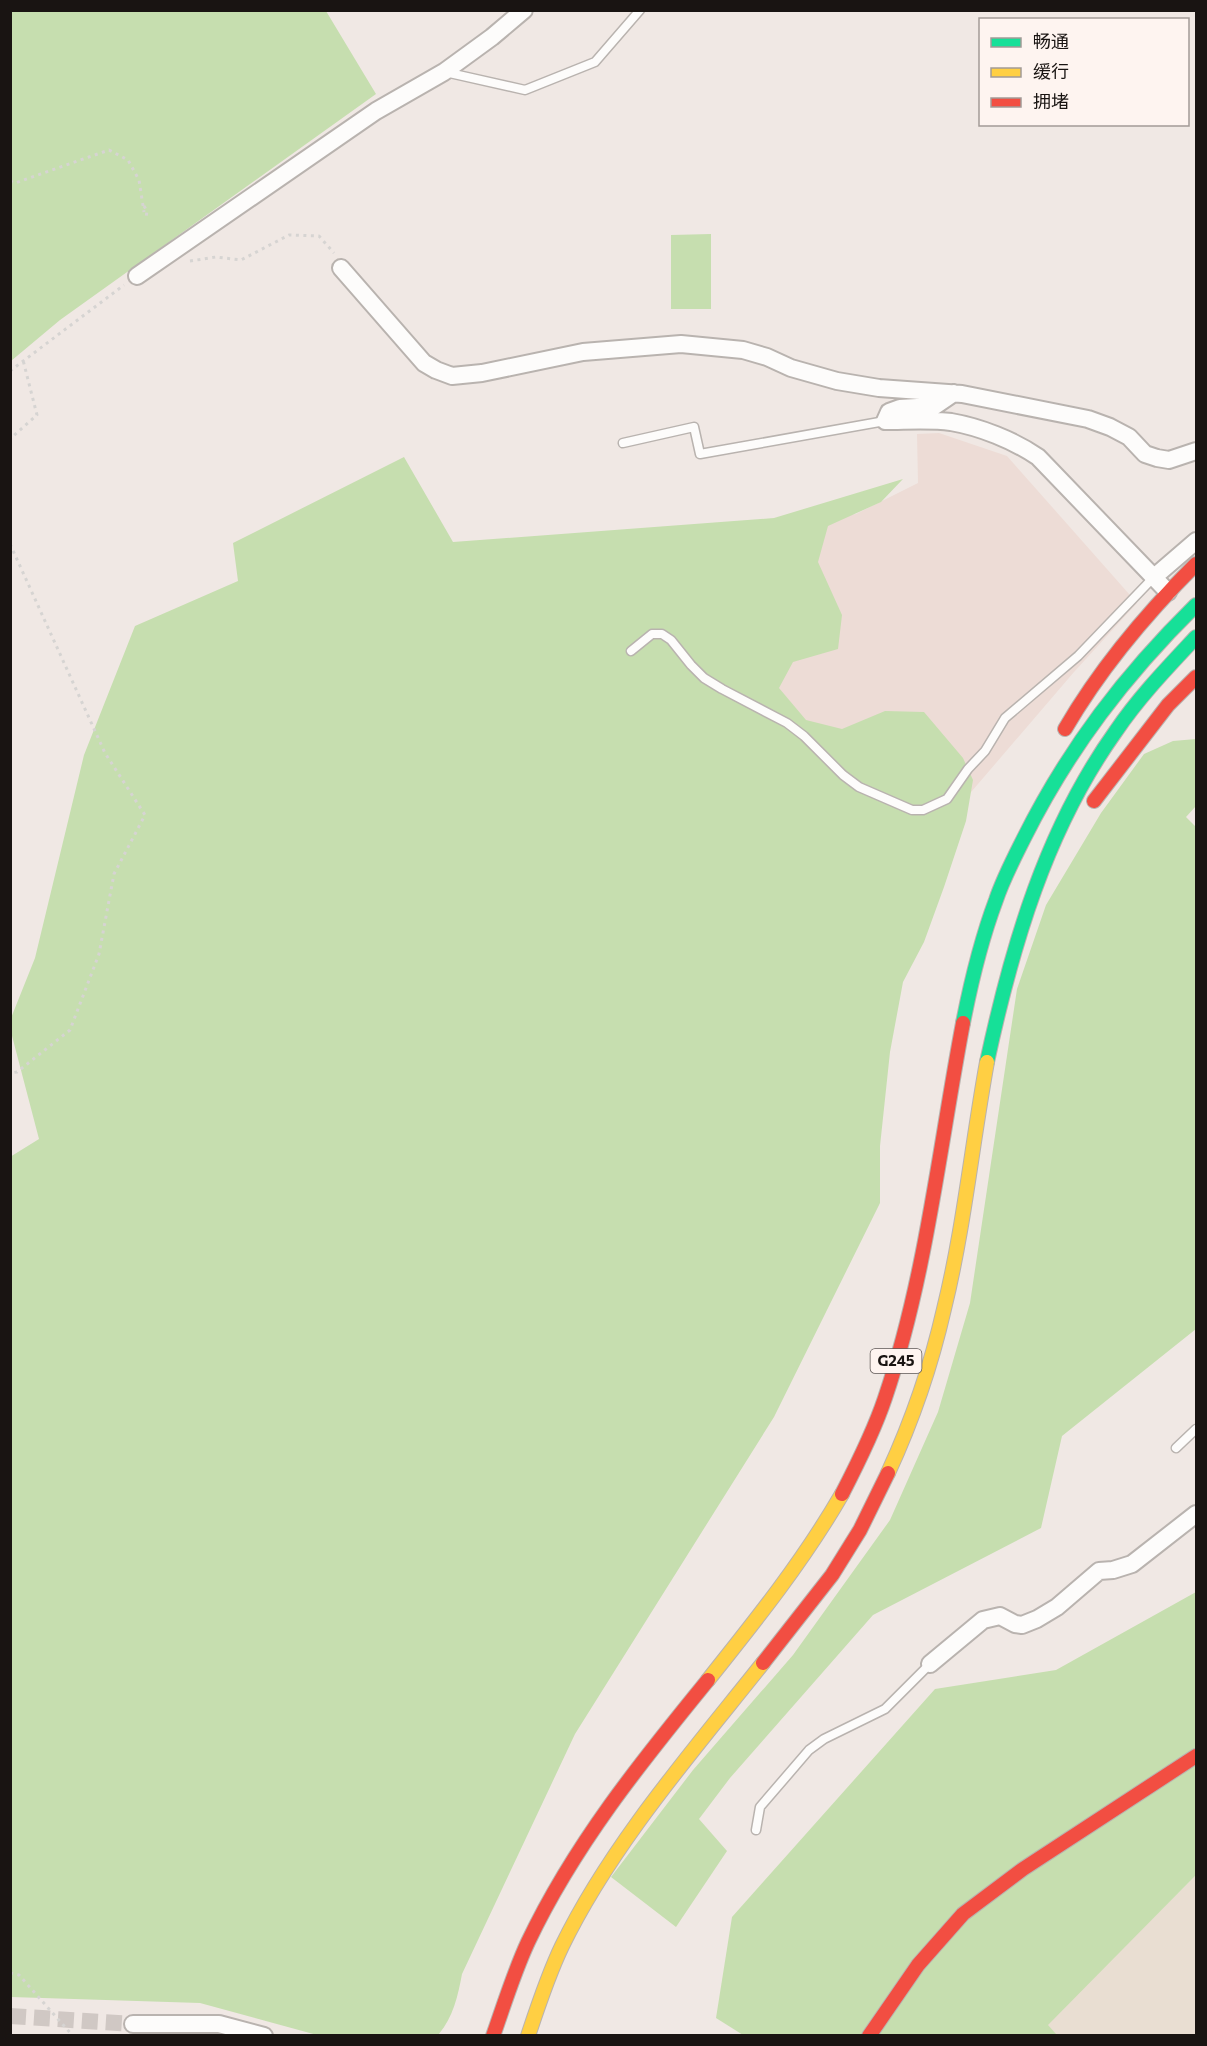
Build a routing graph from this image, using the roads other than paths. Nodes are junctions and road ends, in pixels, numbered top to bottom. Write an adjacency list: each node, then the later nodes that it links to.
1 (524, 10): 3 (street)
2 (640, 10): 3 (lane)
3 (444, 72): 5 (street)
4 (340, 268): 6 (street)
5 (137, 276)
6 (954, 393): 7 (street); 9 (street)
7 (885, 421): 8 (lane); 12 (street)
8 (623, 443)
9 (1197, 451)
10 (1197, 540): 12 (street)
11 (1197, 564): 13 (main road)
12 (1153, 578): 13 (street); 16 (lane)
13 (1173, 586): 18 (main road)
14 (1197, 605): 22 (main road, G245)
15 (1197, 638): 23 (main road, G245)
16 (631, 651)
17 (1197, 677): 19 (main road)
18 (1055, 745)
19 (1086, 813)
20 (1021, 815): 22 (main road)
21 (1074, 831): 23 (main road)
22 (998, 896): 32 (main road, G245)
23 (1028, 910): 33 (main road, G245)
24 (1197, 1429): 25 (lane)
25 (1176, 1448)
26 (1197, 1514): 27 (street)
27 (930, 1664): 29 (lane)
28 (1197, 1756): 34 (main road)
29 (756, 1830)
30 (133, 2024): 31 (street)
31 (264, 2036)
32 (492, 2036)
33 (528, 2036)
34 (869, 2036)

